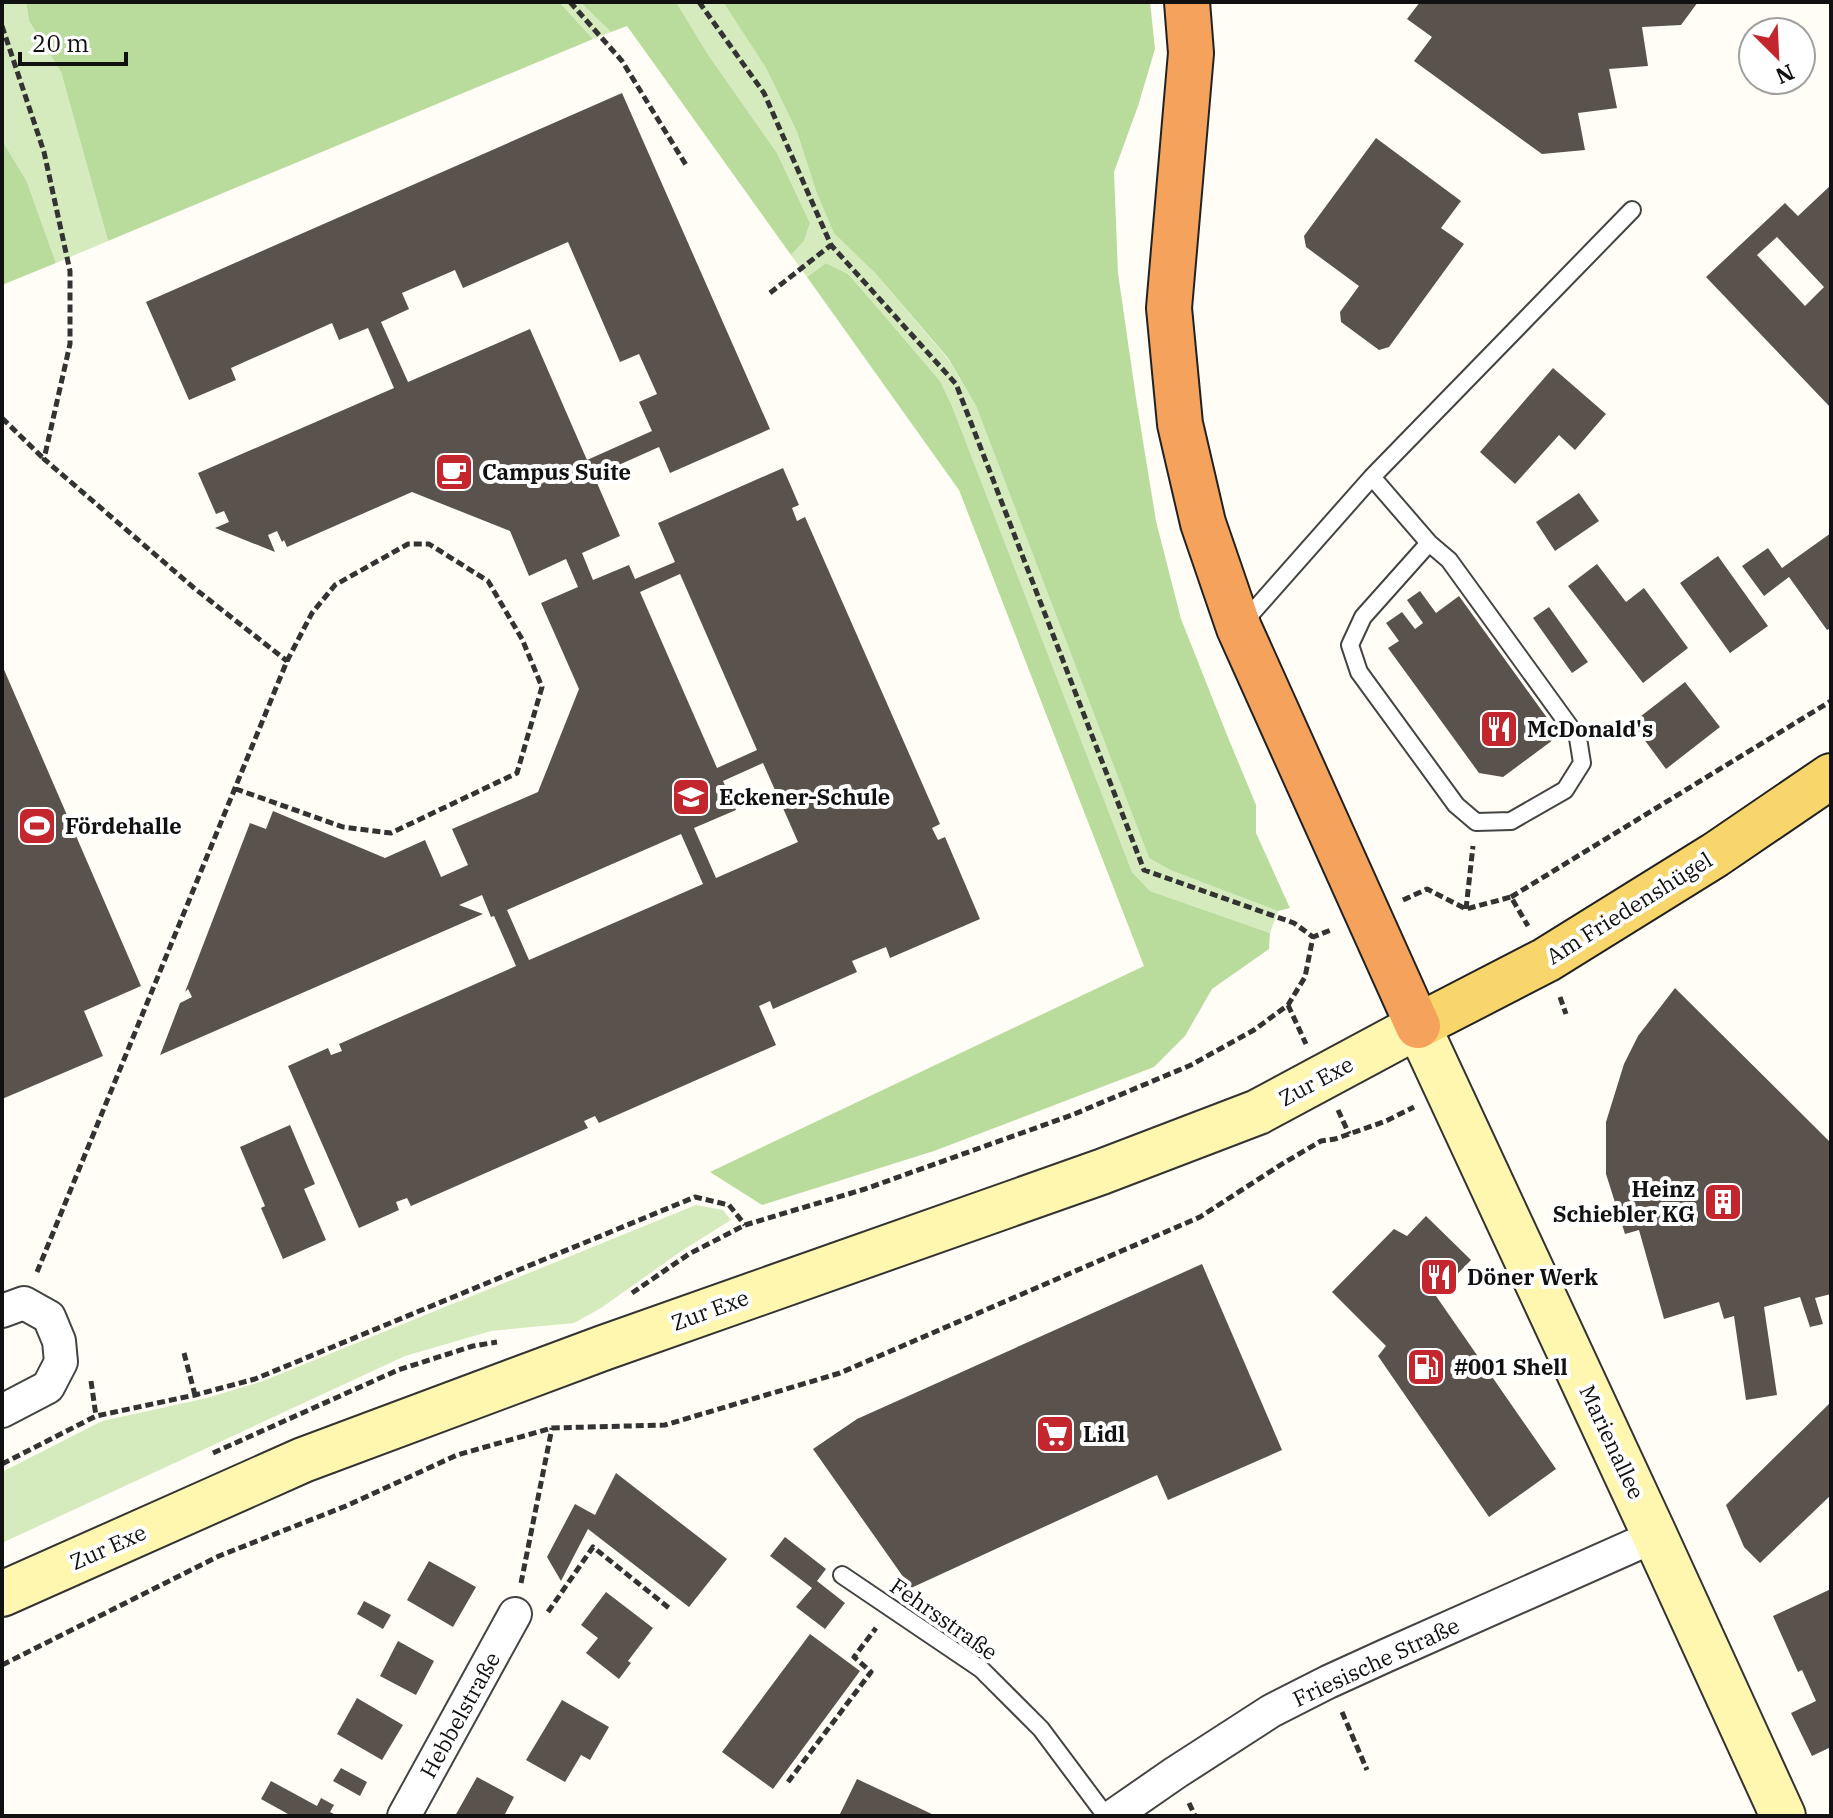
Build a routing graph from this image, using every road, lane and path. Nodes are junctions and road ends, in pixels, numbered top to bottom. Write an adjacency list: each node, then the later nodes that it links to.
1 (570, 2): 7 (path)
2 (699, 2): 9 (path)
3 (1187, 2): 6 (highway)
4 (1212, 2): 6 (highway)
5 (2, 26): 12 (path)
6 (1191, 53): 15 (highway)
7 (686, 165)
8 (1632, 210): 13 (lane)
9 (831, 245): 10 (path); 24 (path)
10 (770, 293)
11 (2, 418): 12 (path)
12 (44, 459): 16 (path)
13 (1372, 477): 14 (lane); 15 (lane)
14 (1429, 543): 20 (lane); 20 (lane)
15 (1239, 628): 23 (highway)
16 (287, 661): 19 (path); 19 (path)
17 (1831, 701): 21 (path)
18 (1831, 776): 25 (main road, Am Friedenshügel)
19 (236, 789): 30 (path)
20 (1476, 822): 22 (path)
21 (1511, 897): 22 (path); 25 (path)
22 (1466, 909): 23 (path)
23 (1369, 917): 24 (path); 26 (highway)
24 (1313, 937): 28 (path)
25 (1546, 960): 26 (main road, Am Friedenshügel)
26 (1418, 1026): 27 (main road, Marienallee); 42 (main road, Zur Exe)
27 (1448, 1091): 37 (path); 40 (main road, Marienallee)
28 (745, 1225): 29 (path); 34 (path)
29 (629, 1295)
30 (13, 1307): 35 (street)
31 (504, 1341): 38 (path)
32 (184, 1353): 34 (path)
33 (89, 1374): 36 (path)
34 (195, 1395): 36 (path)
35 (2, 1411)
36 (96, 1416): 39 (path)
37 (552, 1428): 45 (path); 46 (path)
38 (201, 1459)
39 (2, 1464)
40 (1655, 1536): 47 (street, Friesische Straße); 53 (main road, Marienallee)
41 (842, 1575): 44 (lane, Fehrsstraße)
42 (2, 1594)
43 (669, 1608): 45 (path)
44 (891, 1609): 49 (path); 51 (lane, Fehrsstraße)
45 (515, 1614): 50 (street, Hebbelstraße)
46 (2, 1665)
47 (1328, 1682): 48 (path); 52 (street, Friesische Straße)
48 (1367, 1770)
49 (788, 1782)
50 (404, 1816)
51 (1106, 1816)
52 (1113, 1816)
53 (1783, 1816)

